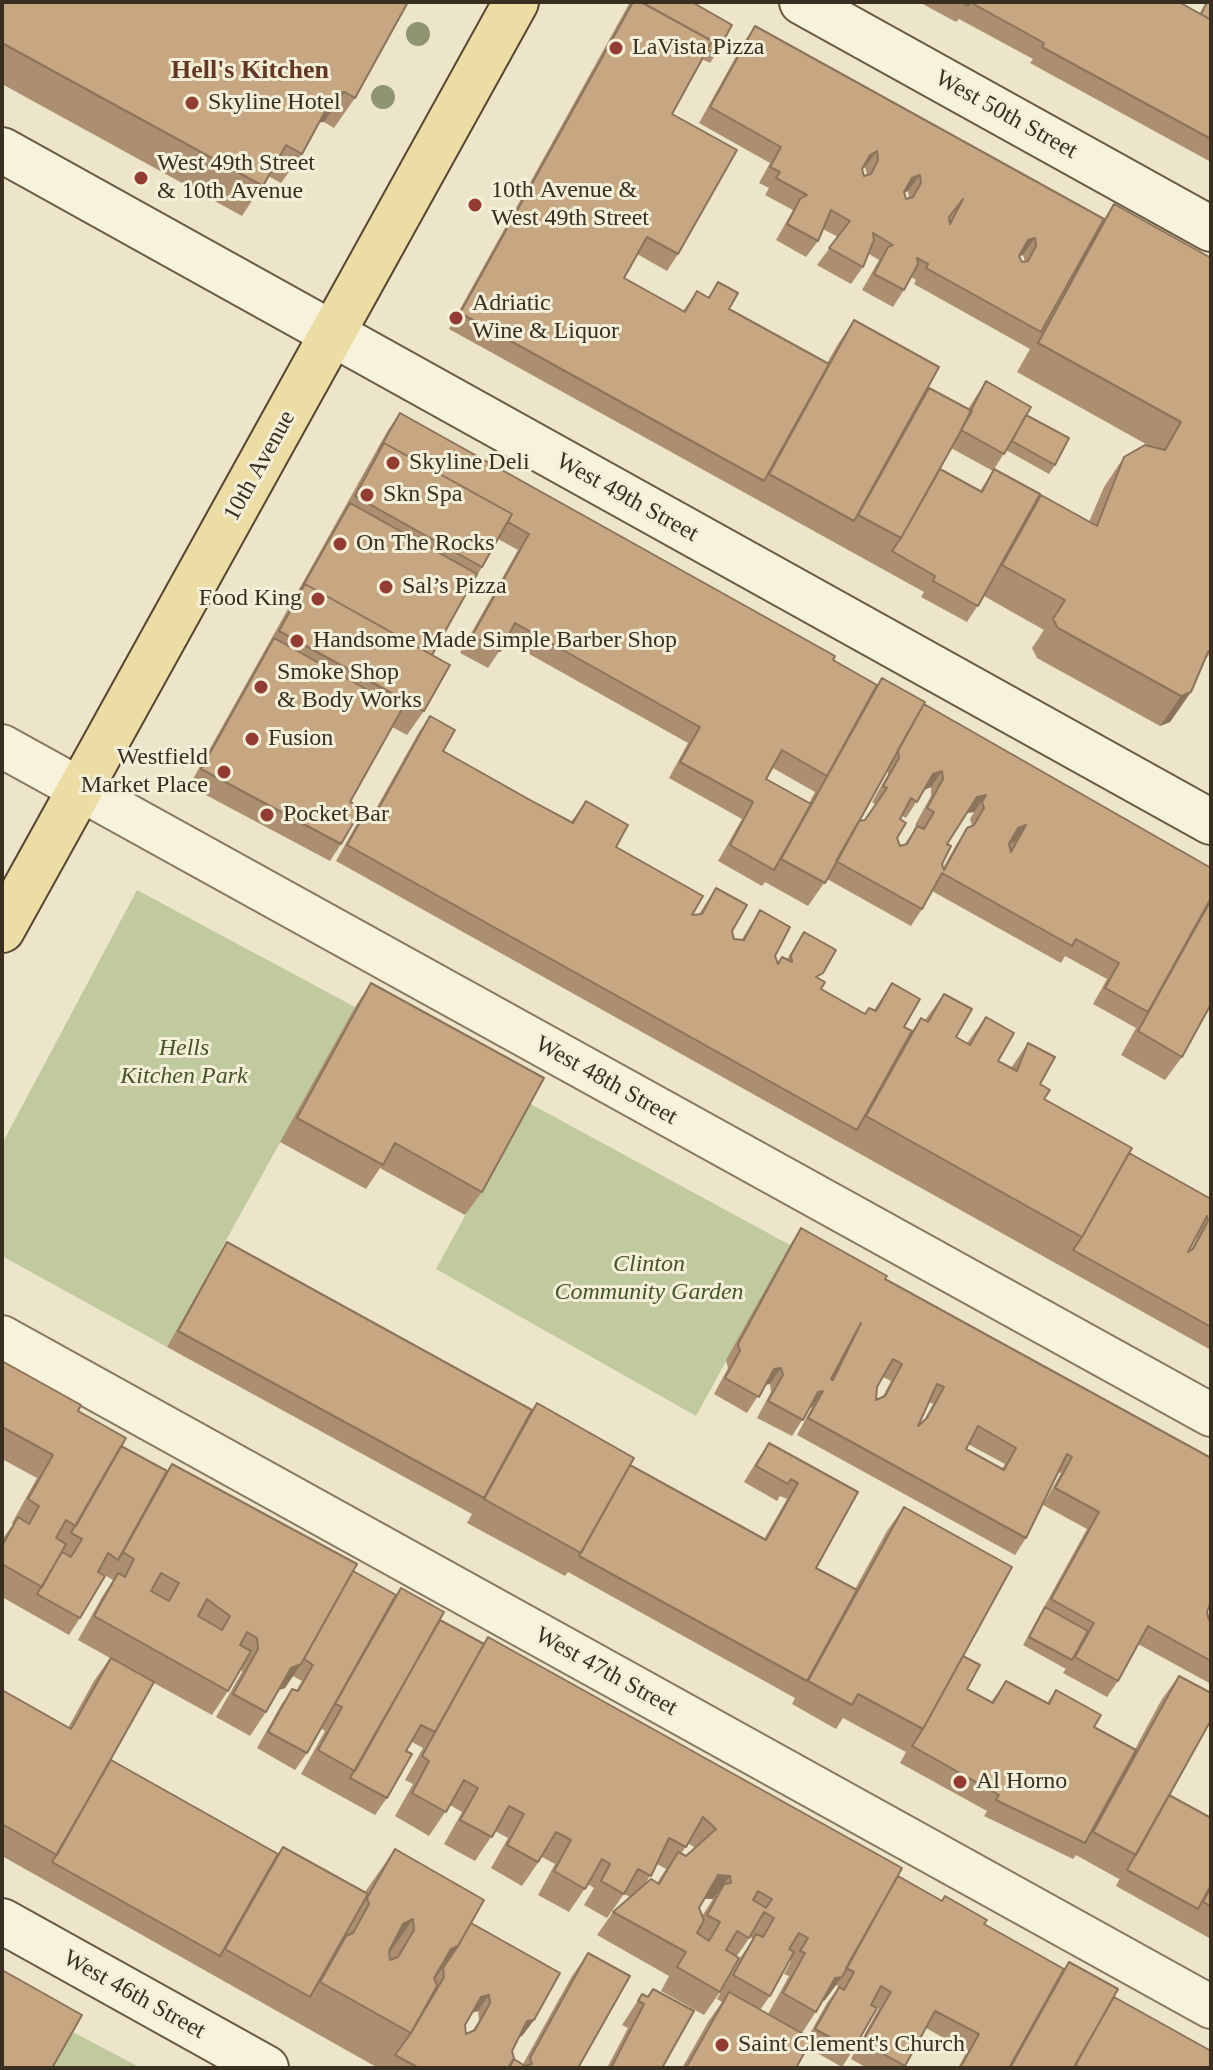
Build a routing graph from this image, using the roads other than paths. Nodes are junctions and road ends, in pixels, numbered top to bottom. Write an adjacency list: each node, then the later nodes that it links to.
1 (516, 2): 5 (main road, 10th Avenue)
2 (802, 2): 4 (main road, West 50th Street)
3 (2, 150): 5 (main road, West 49th Street)
4 (1211, 229)
5 (332, 335): 7 (main road, 10th Avenue); 8 (main road, West 49th Street)
6 (2, 746): 7 (street, West 48th Street)
7 (80, 790): 9 (main road, 10th Avenue); 11 (street, West 48th Street)
8 (1211, 822)
9 (2, 930)
10 (2, 1337): 13 (street, West 47th Street)
11 (1211, 1415)
12 (2, 1921): 14 (main road, West 46th Street)
13 (1211, 2007)
14 (266, 2068)

